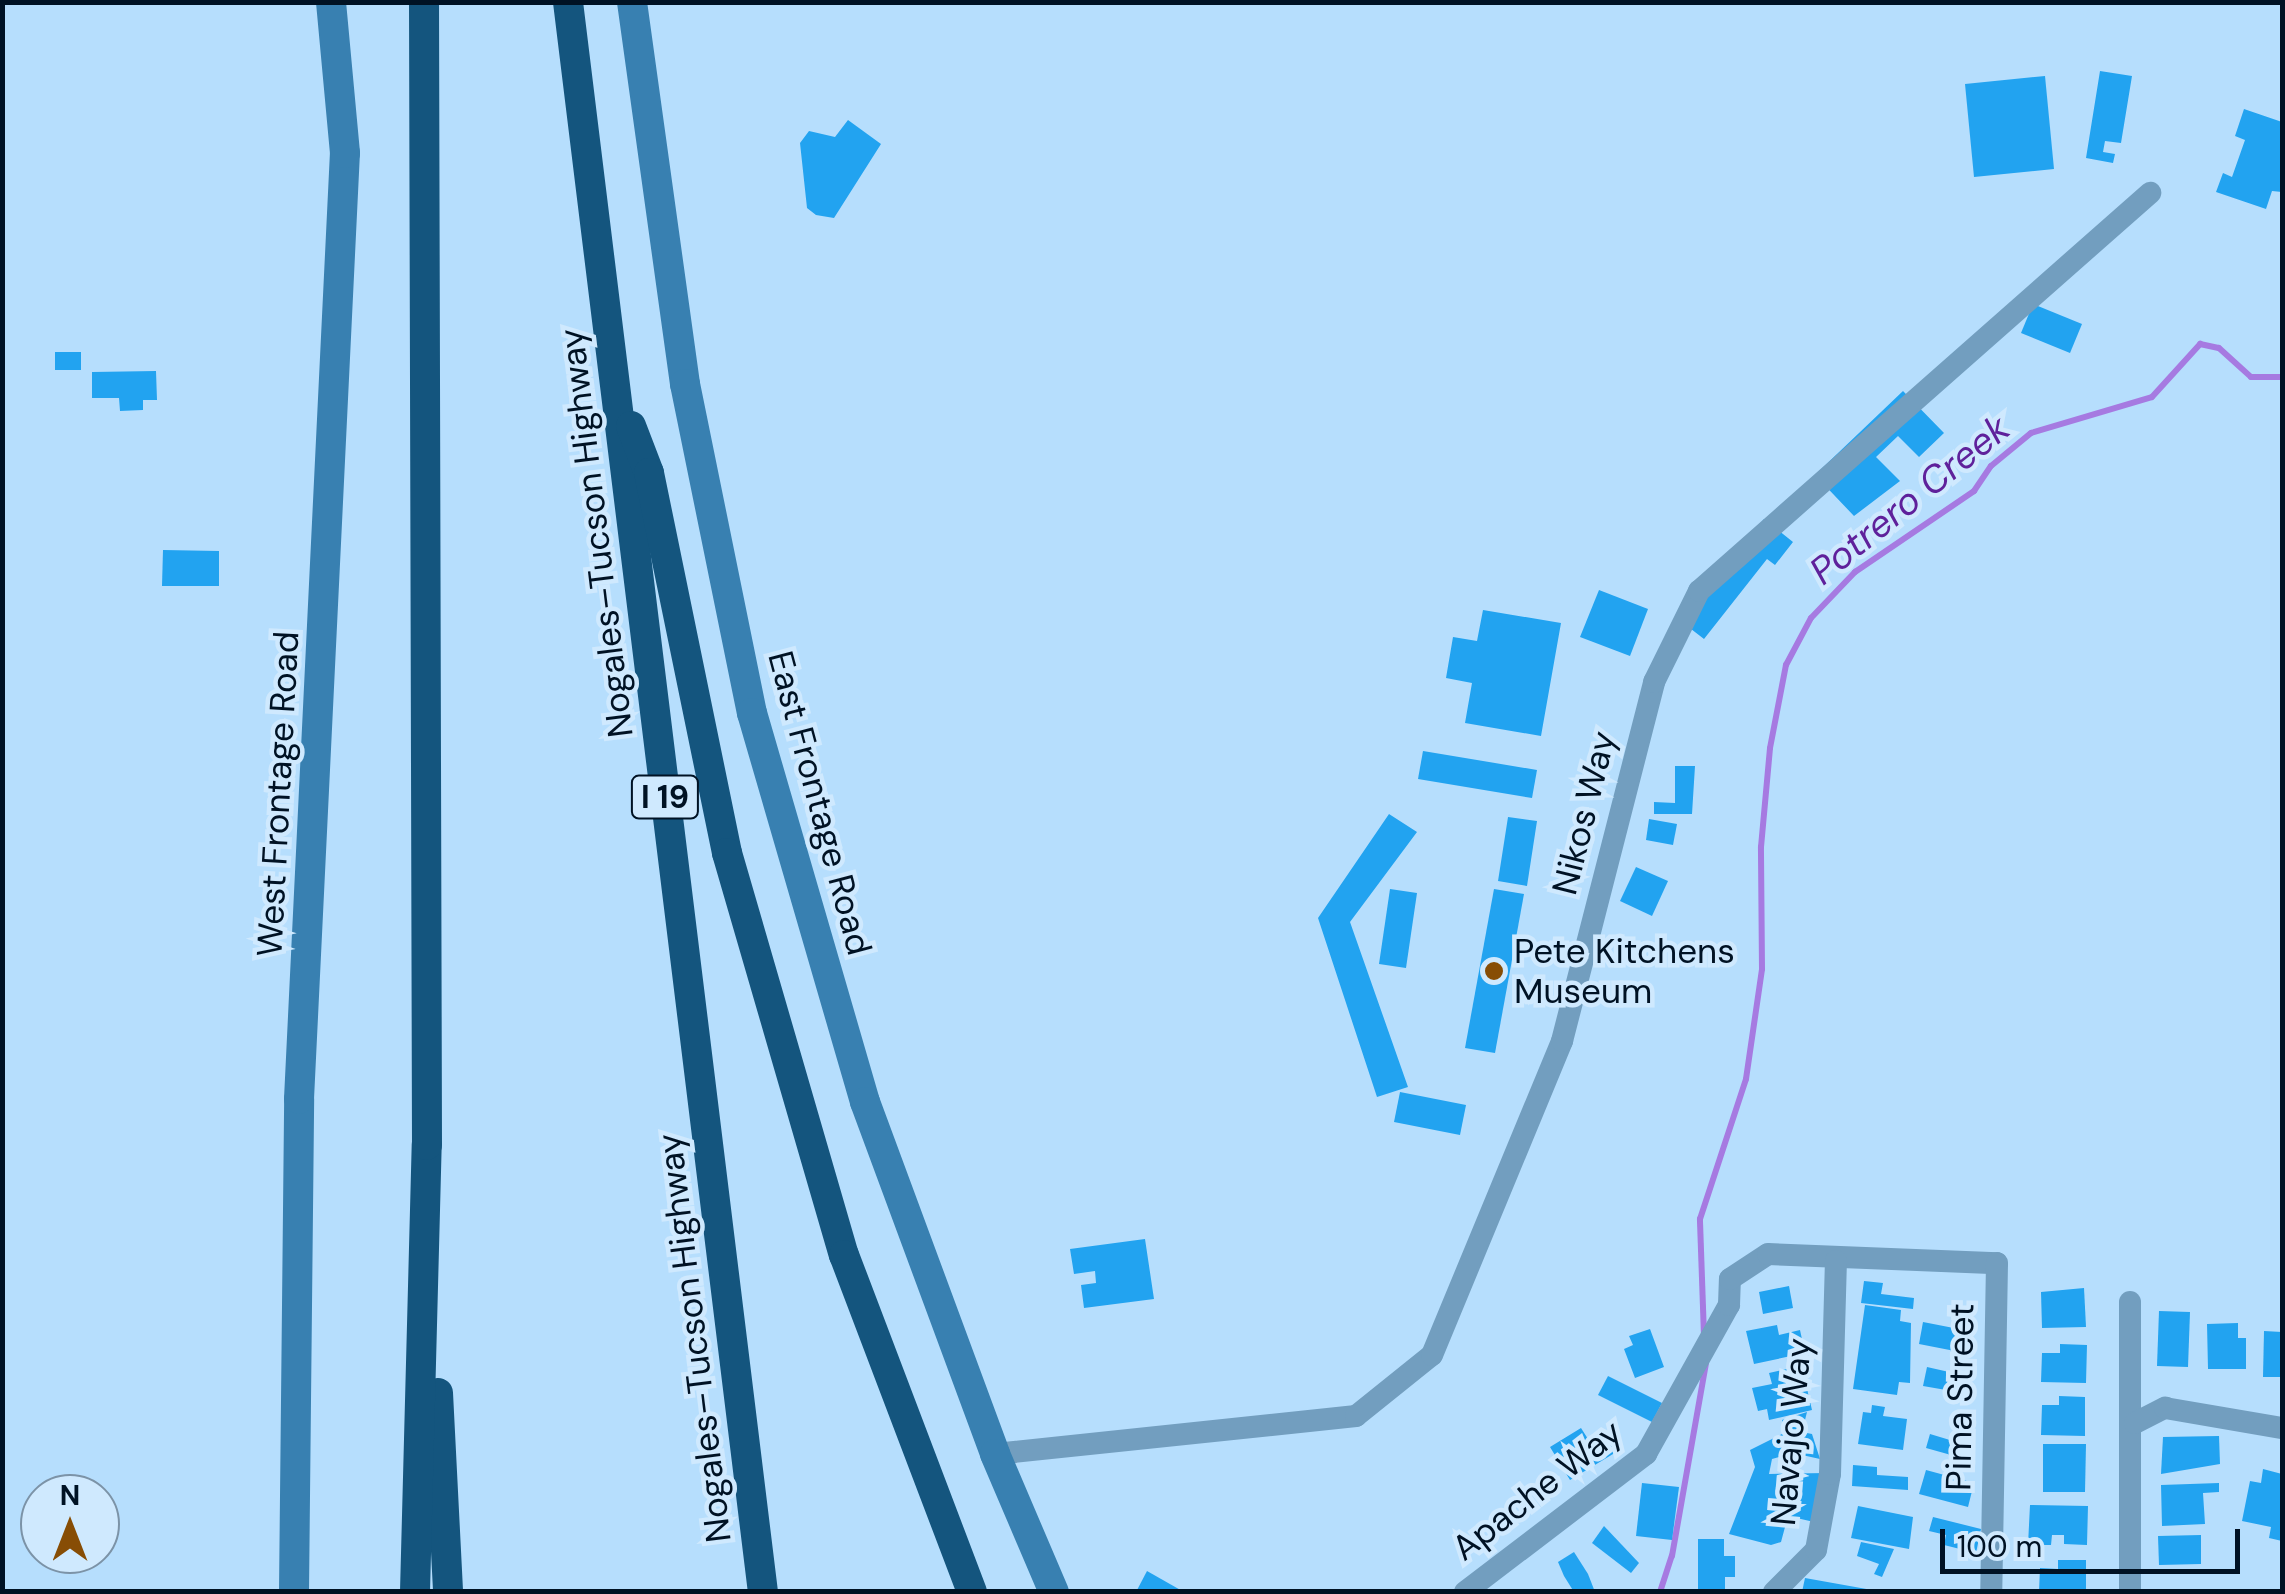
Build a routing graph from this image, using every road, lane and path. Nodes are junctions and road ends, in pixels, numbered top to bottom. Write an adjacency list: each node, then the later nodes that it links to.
1 (331, 2): 14 (street, West Frontage Road)
2 (424, 2): 7 (highway)
3 (568, 2): 6 (highway, Nogales–Tucson Highway / I 19)
4 (632, 2): 13 (street, East Frontage Road)
5 (2150, 194): 13 (street, Nikos Way)
6 (615, 386): 17 (highway, Nogales–Tucson Highway / I 19); 18 (highway)
7 (427, 1145): 15 (highway); 16 (highway)
8 (1836, 1261): 9 (street, Apache Way); 20 (street, Apache Way); 21 (street, Navajo Way)
9 (1997, 1263): 22 (street, Pima Street)
10 (2130, 1302): 11 (street)
11 (2135, 1424): 12 (street); 23 (street)
12 (2282, 1428)
13 (995, 1454): 19 (street, East Frontage Road)
14 (294, 1592)
15 (415, 1592)
16 (448, 1592)
17 (763, 1592)
18 (972, 1592)
19 (1054, 1592)
20 (1465, 1592)
21 (1774, 1592)
22 (1991, 1592)
23 (2130, 1592)

